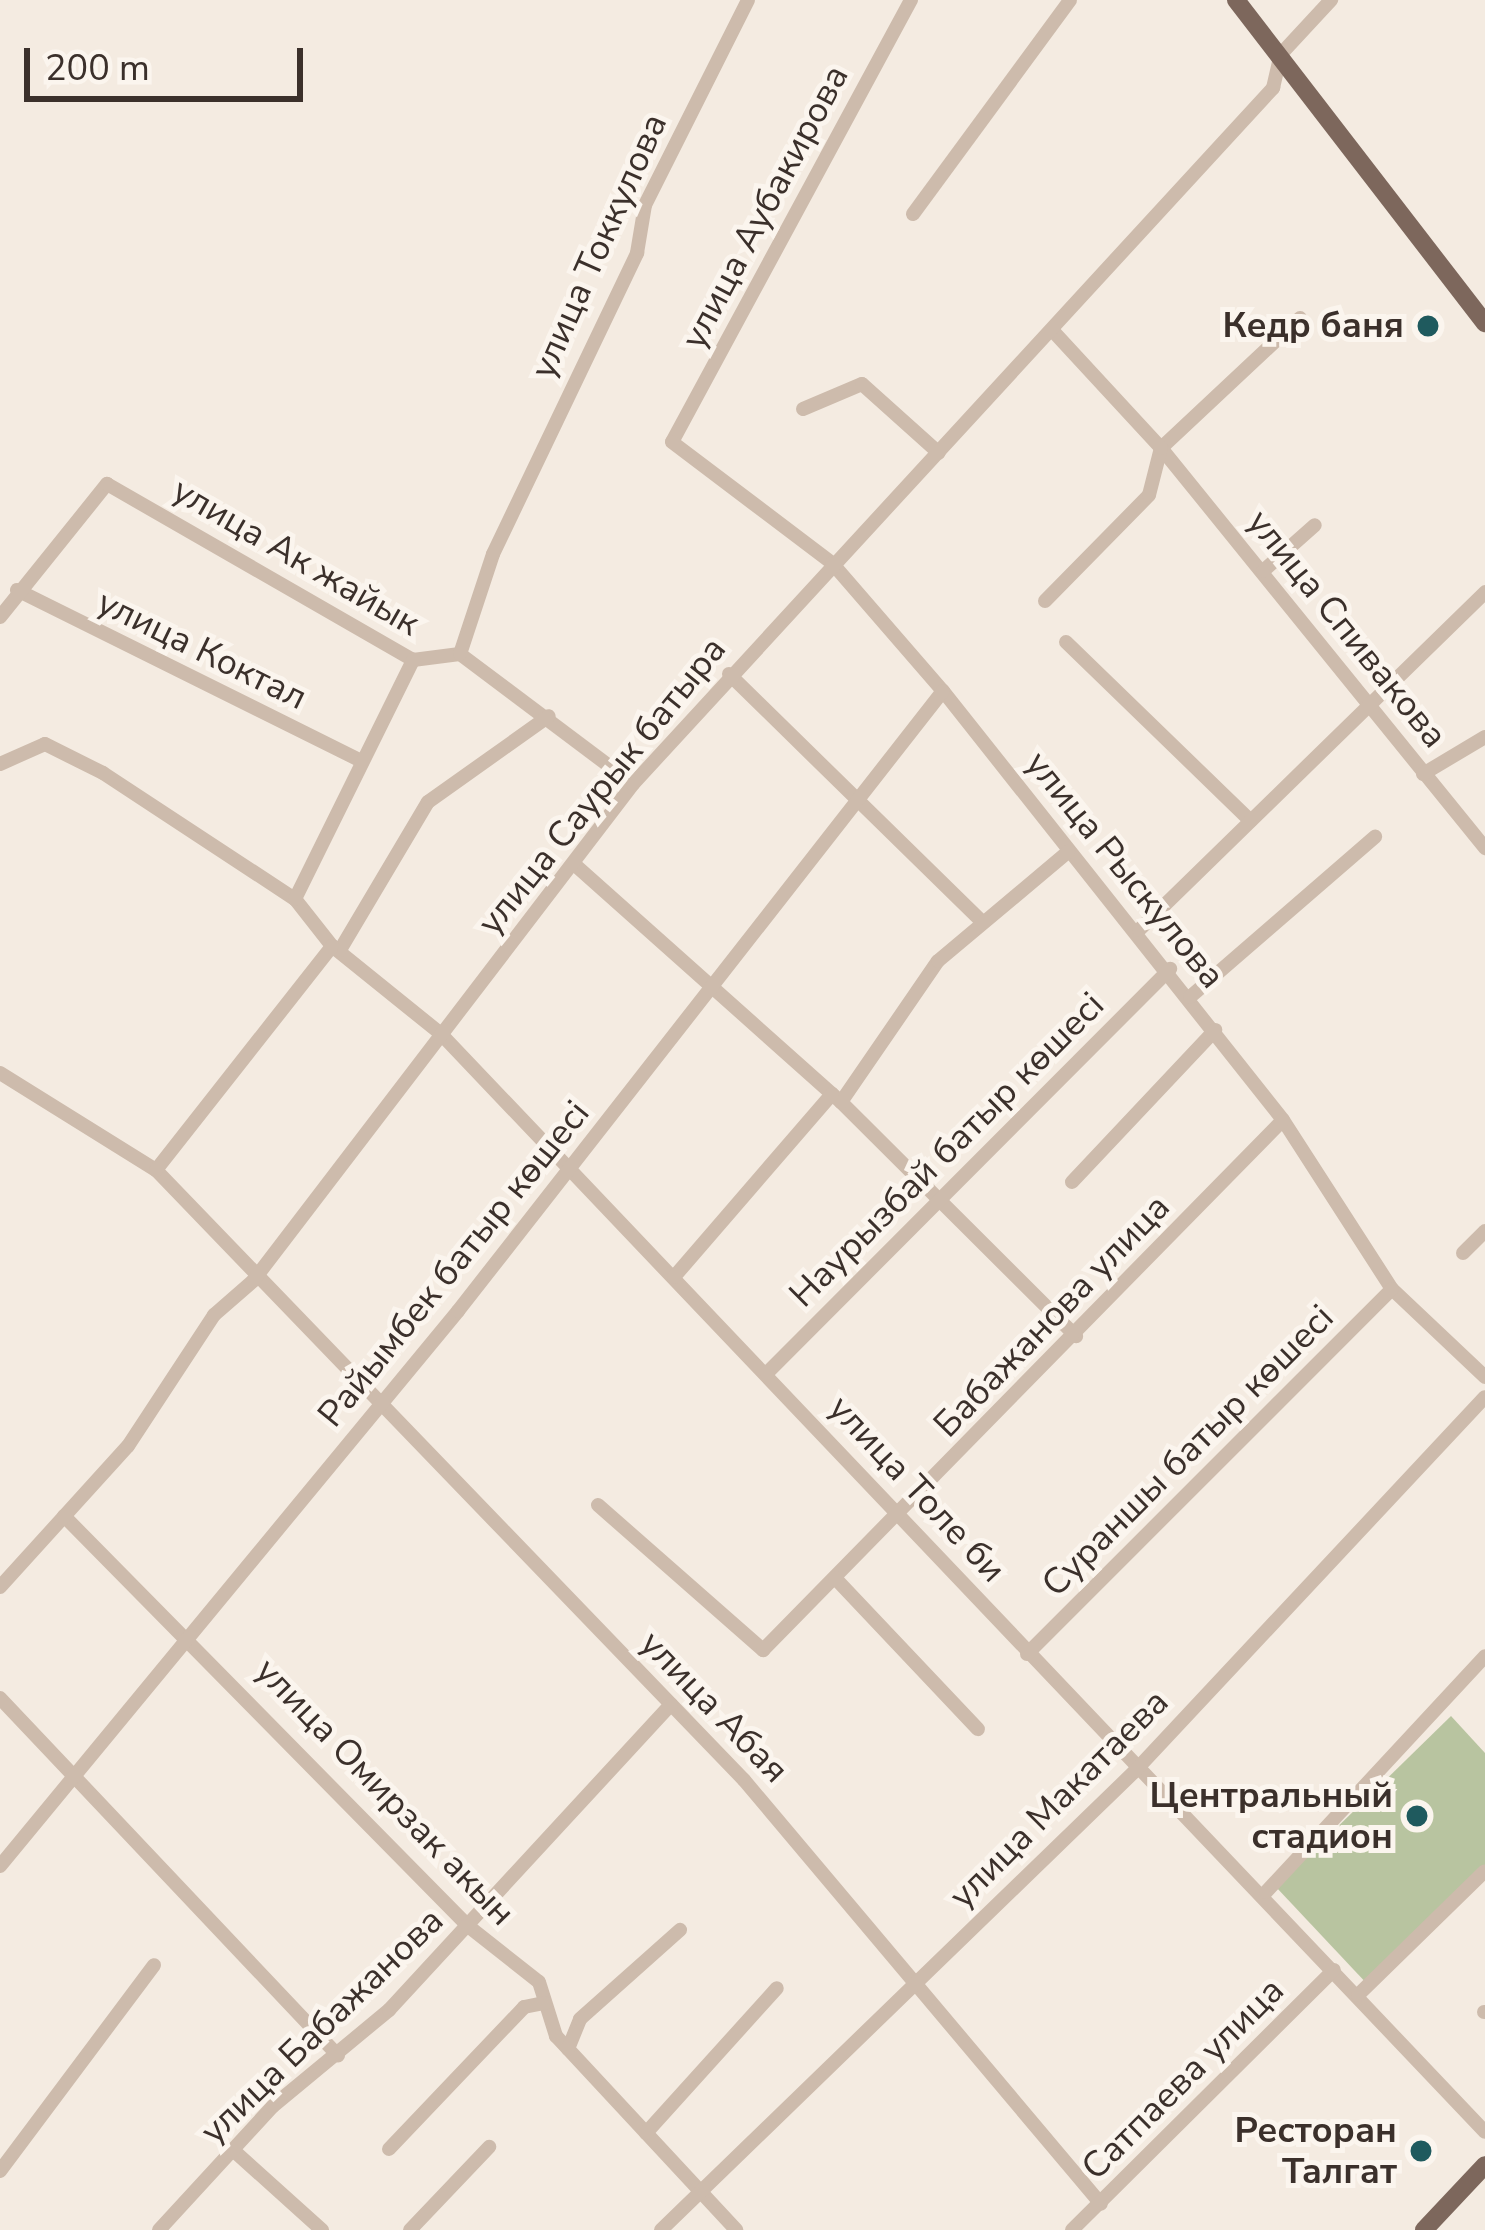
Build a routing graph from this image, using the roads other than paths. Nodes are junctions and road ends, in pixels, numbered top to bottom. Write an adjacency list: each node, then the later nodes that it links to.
1 (748, 0): 23 (street, улица Токкулова)
2 (910, 0): 12 (street, улица Аубакирова)
3 (1070, 0): 7 (street)
4 (1236, 0): 6 (main road)
5 (1331, 0): 6 (street, улица Саурык батыра)
6 (1281, 54): 9 (main road); 10 (street, улица Саурык батыра)
7 (913, 214)
8 (1300, 319): 13 (street)
9 (1485, 323)
10 (1053, 331): 13 (street, улица Спивакова); 14 (street, улица Саурык батыра)
11 (803, 409): 14 (street)
12 (672, 442): 16 (street, улица Рыскулова)
13 (1162, 448): 17 (street, улица Спивакова); 20 (street)
14 (940, 453): 16 (street, улица Саурык батыра)
15 (1315, 525): 17 (street)
16 (832, 562): 25 (street, улица Саурык батыра); 26 (street, улица Рыскулова)
17 (1263, 571): 27 (street, улица Спивакова)
18 (17, 590): 21 (street); 24 (street, улица Ак жайык); 30 (street, улица Коктал)
19 (1485, 592): 27 (street)
20 (1045, 601)
21 (0, 617)
22 (1066, 642): 35 (street)
23 (460, 654): 24 (street, улица Ак жайык); 28 (street, улица Ак жайык)
24 (413, 660): 30 (street)
25 (730, 674): 33 (street, улица Саурык батыра); 34 (street)
26 (943, 691): 34 (street, Райымбек батыр көшесі); 38 (street, улица Рыскулова)
27 (1371, 704): 32 (street, улица Спивакова); 35 (street)
28 (549, 716): 33 (street, улица Ак жайык); 43 (street)
29 (1485, 737): 32 (street)
30 (362, 761): 40 (street)
31 (0, 764): 40 (street)
32 (1424, 774): 37 (street, улица Спивакова)
33 (633, 784): 39 (street, улица Саурык батыра)
34 (862, 794): 41 (street); 45 (street, Райымбек батыр көшесі)
35 (1251, 821): 42 (street)
36 (1375, 837): 46 (street)
37 (1485, 848)
38 (1068, 851): 41 (street); 42 (street, улица Рыскулова)
39 (574, 864): 45 (street); 48 (street, улица Саурык батыра)
40 (295, 898): 43 (street, улица Толе би)
41 (980, 920): 50 (street)
42 (1139, 930): 44 (street, улица Рыскулова)
43 (336, 948): 48 (street, улица Толе би); 52 (street)
44 (1169, 969): 46 (street, улица Рыскулова); 55 (street, Наурызбай батыр көшесі)
45 (712, 989): 50 (street); 53 (street, Райымбек батыр көшесі)
46 (1190, 997): 47 (street, улица Рыскулова)
47 (1215, 1030): 51 (street, улица Рыскулова); 54 (street)
48 (441, 1034): 53 (street, улица Толе би); 59 (street, улица Саурык батыра)
49 (0, 1073): 52 (street, улица Абая)
50 (837, 1098): 55 (street); 58 (street)
51 (1283, 1120): 60 (street, улица Рыскулова); 61 (street, Бабажанова улица)
52 (156, 1170): 59 (street, улица Абая)
53 (570, 1170): 58 (street, улица Толе би); 65 (street, Райымбек батыр көшесі)
54 (1072, 1181)
55 (938, 1202): 61 (street); 62 (street, Наурызбай батыр көшесі)
56 (1485, 1231): 57 (street)
57 (1462, 1253)
58 (674, 1277): 62 (street, улица Толе би)
59 (253, 1281): 65 (street, улица Абая); 68 (street, улица Саурык батыра)
60 (1392, 1289): 63 (street, улица Рыскулова); 72 (street, Сураншы батыр көшесі)
61 (1076, 1336): 67 (street, Бабажанова улица)
62 (767, 1373): 67 (street, улица Толе би)
63 (1485, 1377)
64 (1485, 1397): 78 (street, улица Макатаева)
65 (380, 1404): 71 (street, Райымбек батыр көшесі); 75 (street, улица Абая)
66 (598, 1505): 69 (street, Бабажанова улица)
67 (901, 1511): 69 (street, Бабажанова улица); 72 (street, улица Толе би)
68 (64, 1516): 70 (street, улица Саурык батыра); 71 (street, улица Омирзак акын)
69 (835, 1578): 76 (street)
70 (0, 1587)
71 (191, 1636): 77 (street, Райымбек батыр көшесі); 82 (street, улица Омирзак акын)
72 (1027, 1654): 78 (street, улица Толе би)
73 (1485, 1656): 81 (street)
74 (0, 1698): 77 (street)
75 (670, 1704): 82 (street, улица Бабажанова); 86 (street, улица Абая)
76 (978, 1729)
77 (80, 1772): 79 (street, Райымбек батыр көшесі); 91 (street)
78 (1135, 1772): 81 (street, улица Толе би); 86 (street, улица Макатаева)
79 (0, 1865)
80 (1485, 1870): 88 (street)
81 (1266, 1892): 85 (street, улица Толе би)
82 (468, 1926): 89 (street, улица Омирзак акын); 91 (street, улица Бабажанова)
83 (680, 1930): 90 (street)
84 (154, 1965): 98 (street)
85 (1334, 1970): 88 (street, улица Толе би); 100 (street, Сатпаева улица)
86 (916, 1981): 99 (street, улица Макатаева); 100 (street, улица Абая)
87 (777, 1988): 93 (street)
88 (1358, 1994): 92 (street, улица Толе би)
89 (545, 2003): 90 (street, улица Омирзак акын); 95 (street)
90 (568, 2049): 93 (street, улица Омирзак акын)
91 (338, 2056): 96 (street, улица Бабажанова)
92 (1485, 2132)
93 (646, 2133): 99 (street, улица Омирзак акын)
94 (489, 2147): 103 (street)
95 (389, 2149)
96 (233, 2150): 101 (street, улица Бабажанова); 102 (street)
97 (1485, 2165): 107 (main road)
98 (0, 2171)
99 (701, 2192): 104 (street, улица Макатаева); 105 (street, улица Омирзак акын)
100 (1101, 2204): 106 (street, Сатпаева улица)
101 (160, 2230)
102 (322, 2230)
103 (410, 2230)
104 (662, 2230)
105 (736, 2230)
106 (1072, 2230)
107 (1424, 2230)

